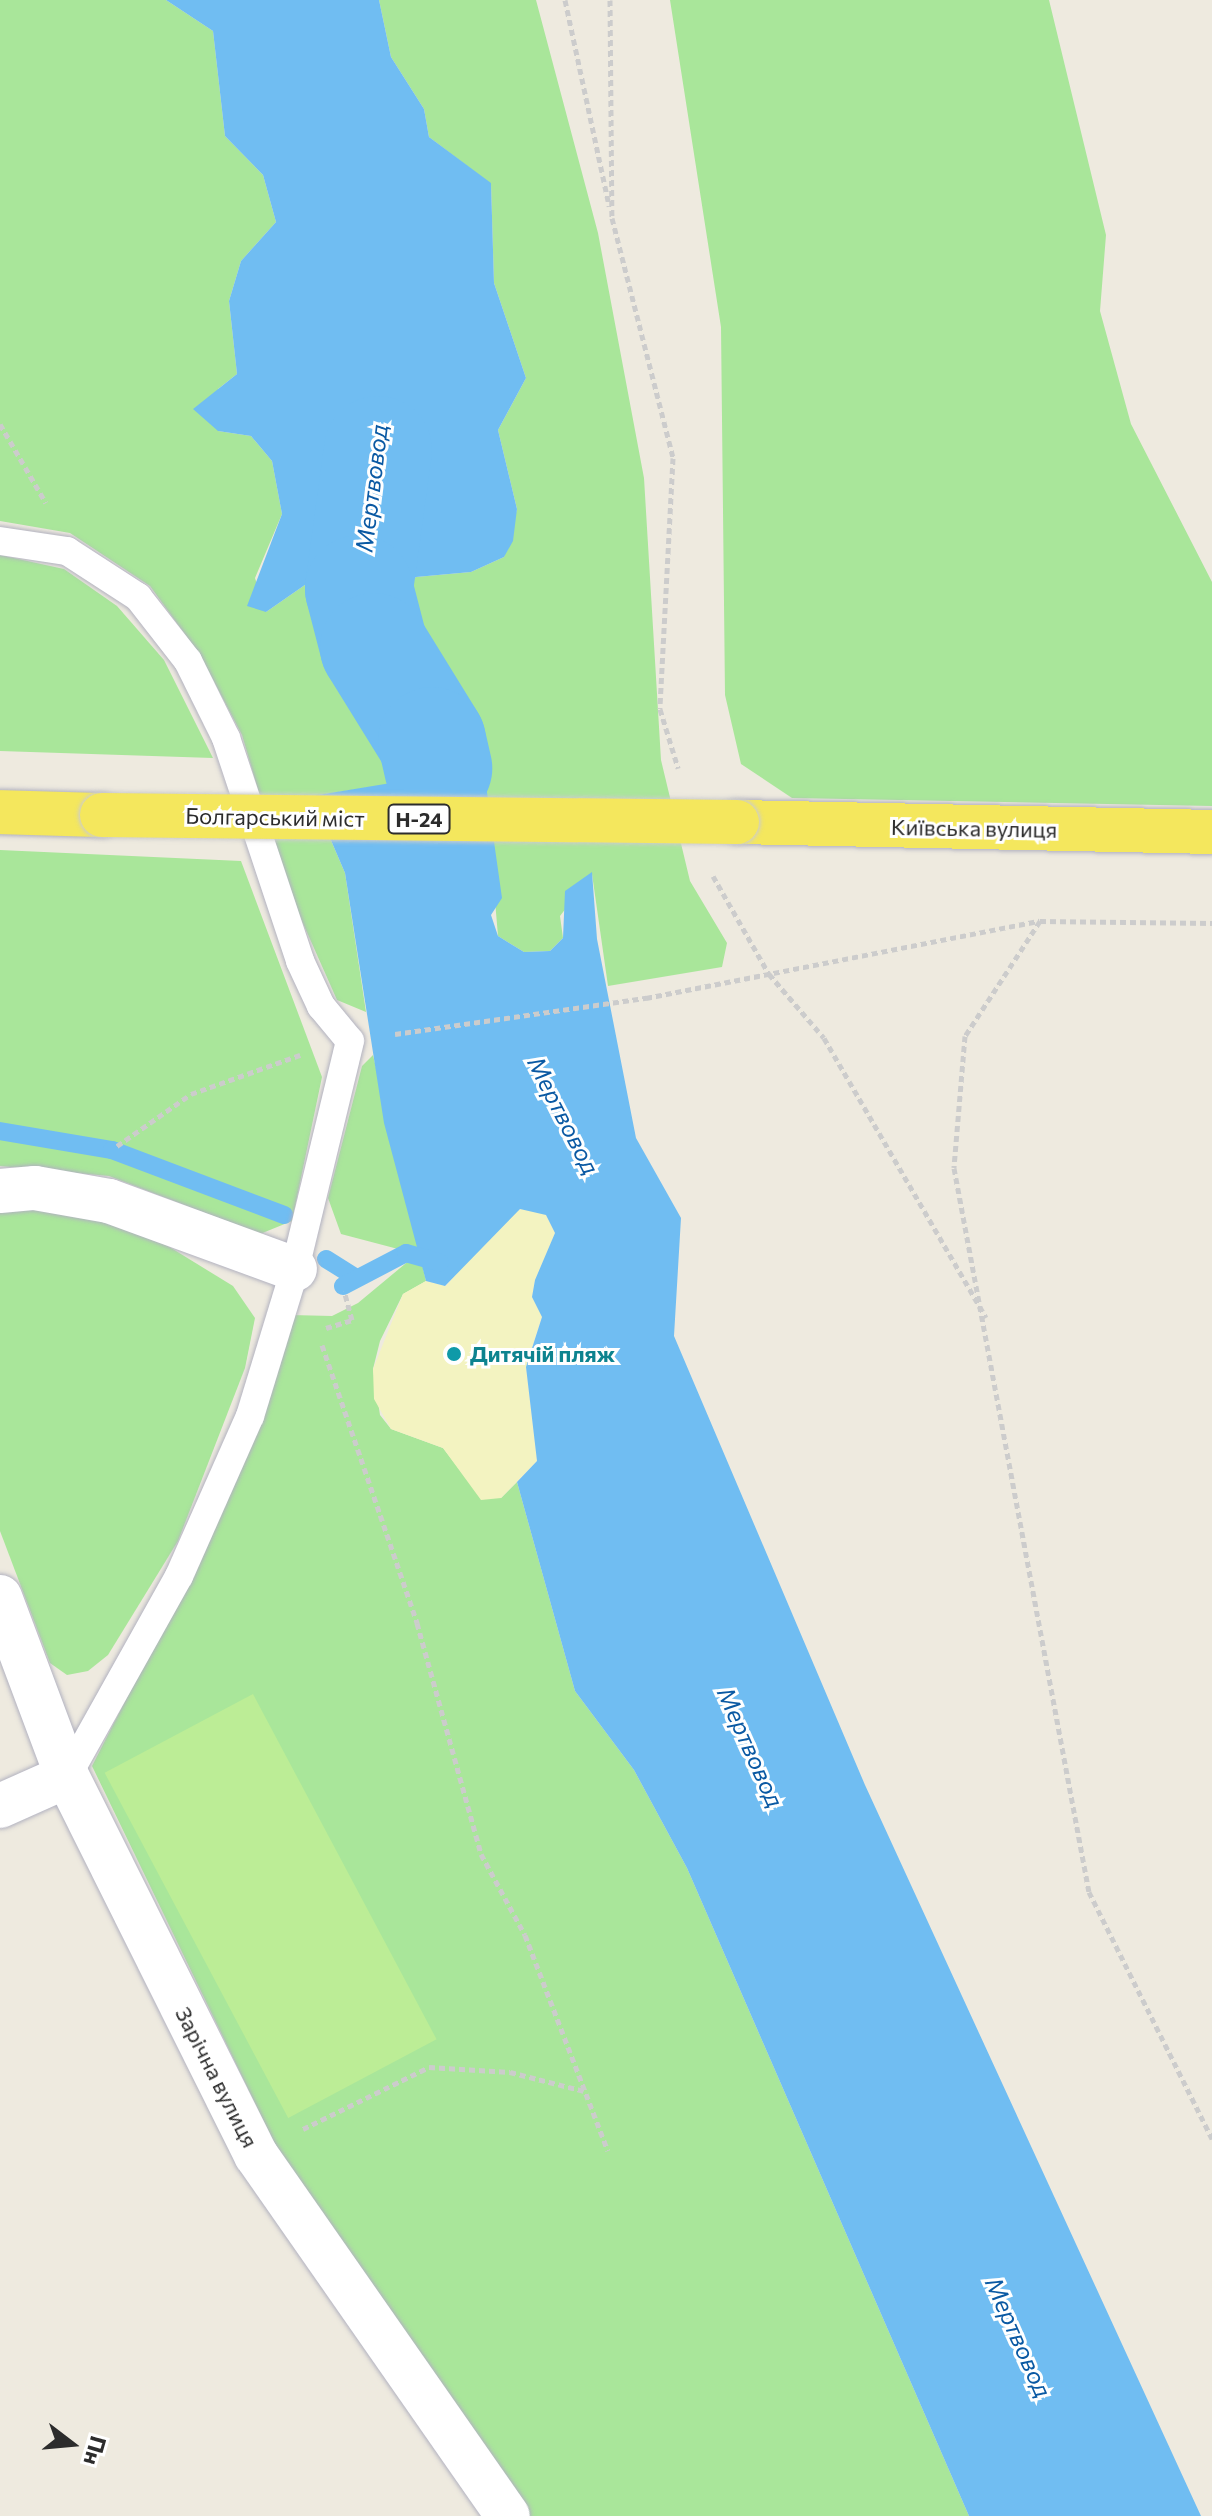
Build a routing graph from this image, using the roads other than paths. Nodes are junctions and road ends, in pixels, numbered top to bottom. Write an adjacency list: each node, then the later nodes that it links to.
1 (0, 541): 6 (lane)
2 (0, 812): 3 (main road, Болгарський міст / Н-24, bridge)
3 (737, 822): 4 (main road, Київська вулиця / Н-24)
4 (1212, 832)
5 (0, 1191): 6 (street)
6 (295, 1269): 8 (lane)
7 (0, 1597): 8 (street, Зарічна вулиця)
8 (67, 1776): 9 (street); 10 (street, Зарічна вулиця)
9 (0, 1806)
10 (508, 2516)

